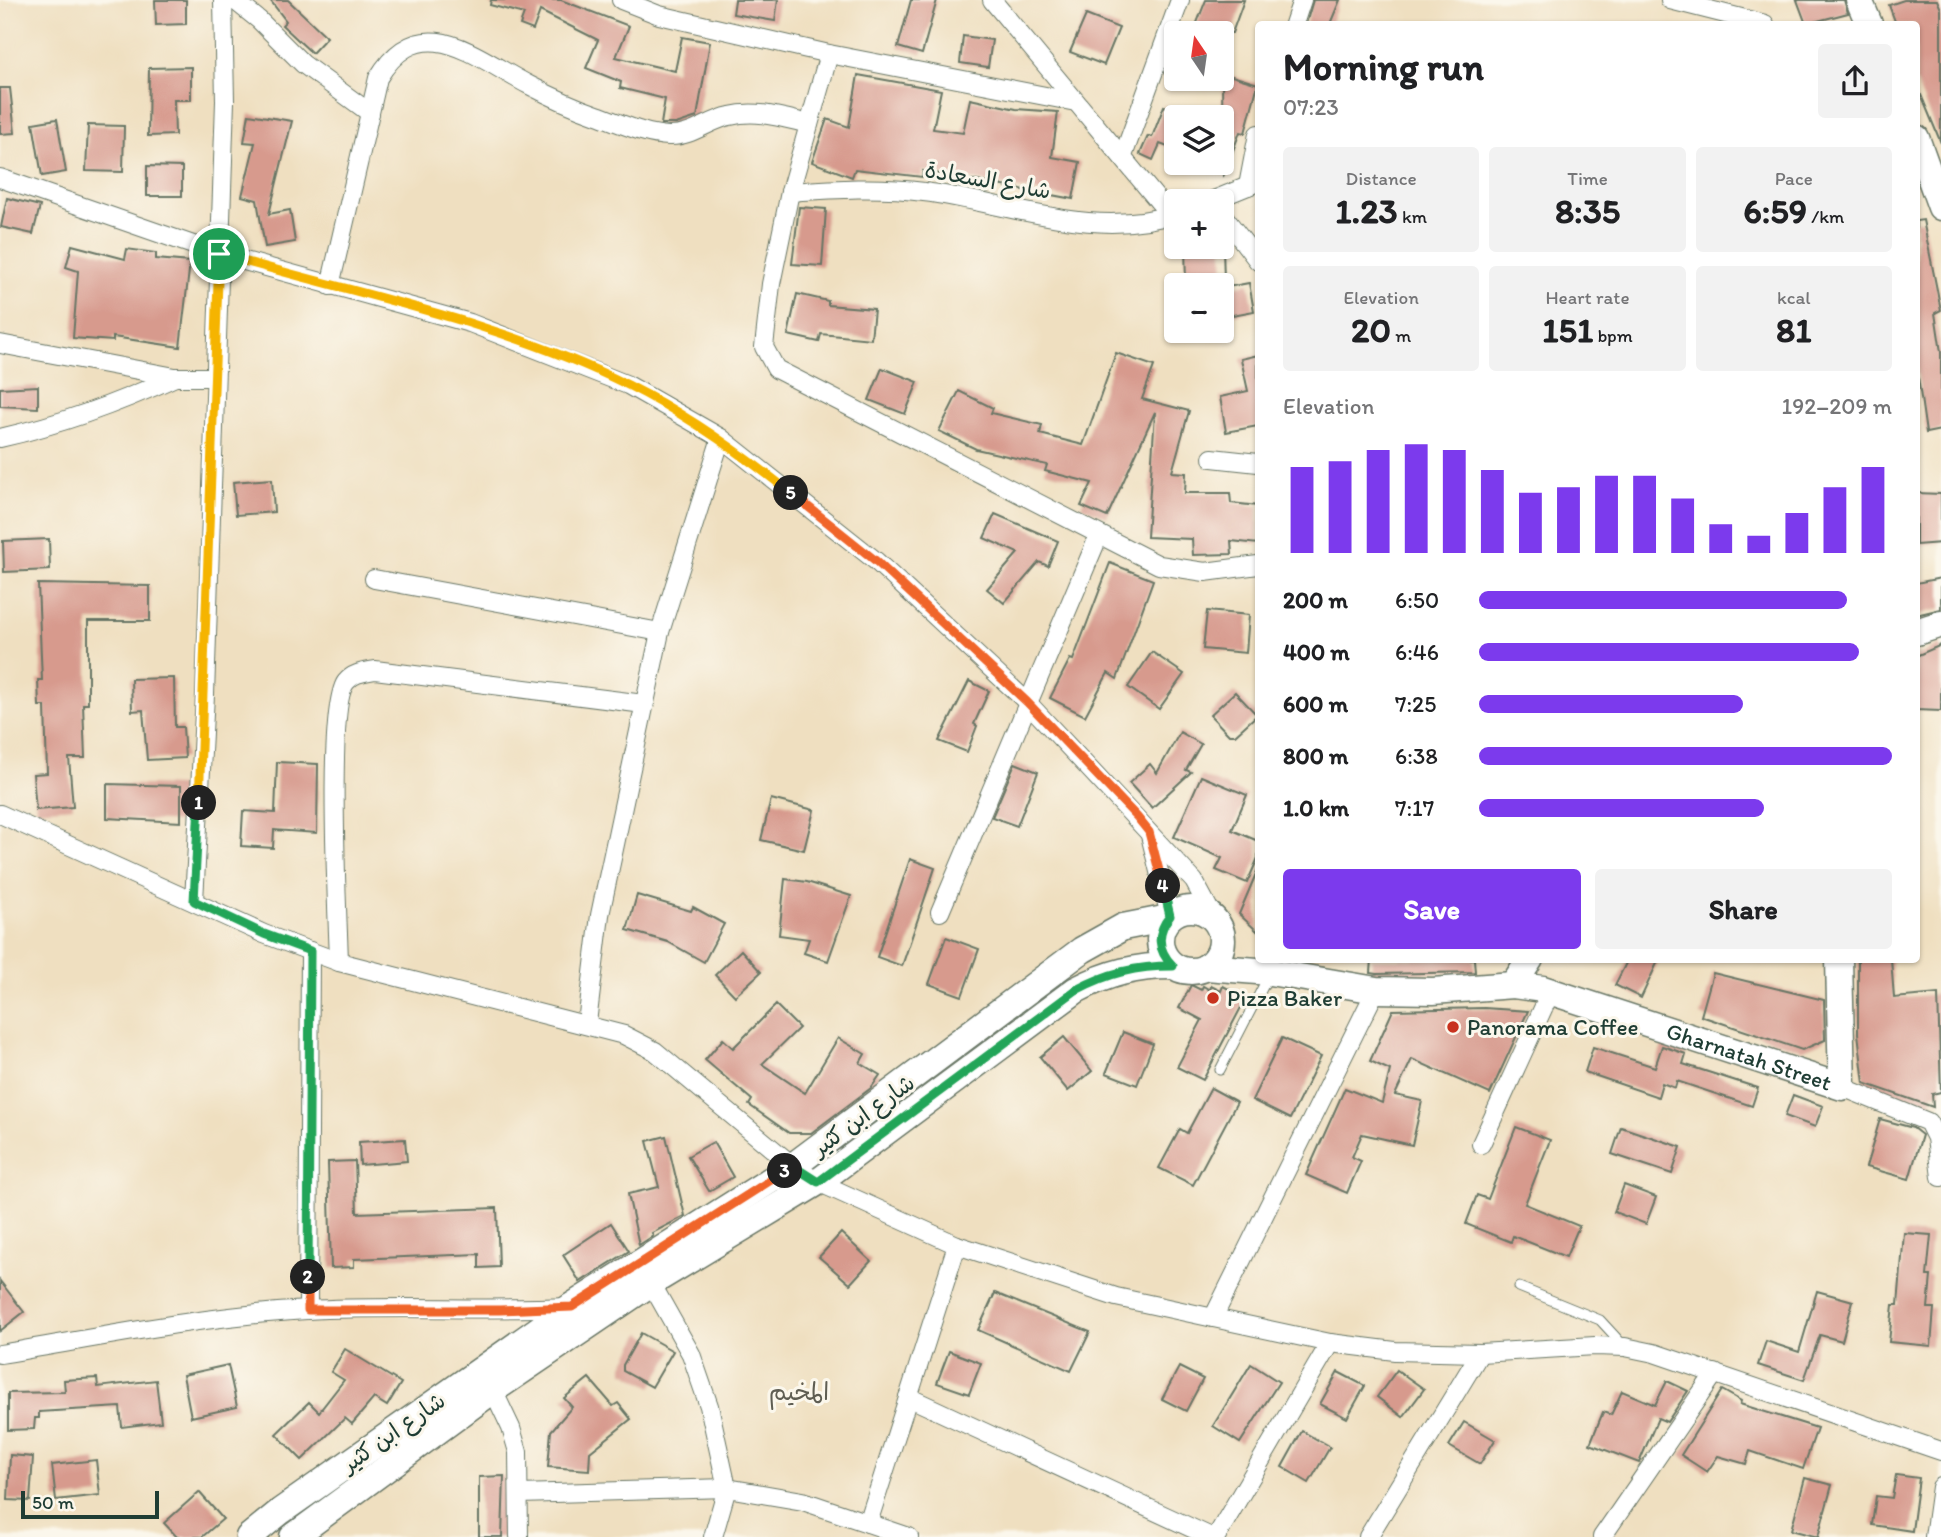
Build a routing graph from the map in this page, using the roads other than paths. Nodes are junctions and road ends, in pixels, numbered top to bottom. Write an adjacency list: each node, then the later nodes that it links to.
1 (223, 0): 28 (street)
2 (234, 0): 14 (street)
3 (621, 0): 12 (street)
4 (992, 0): 13 (street)
5 (1180, 0): 17 (street)
6 (1302, 0): 9 (street)
7 (1670, 0): 10 (street)
8 (1859, 0): 11 (street)
9 (1295, 21)
10 (1753, 21)
11 (1868, 21)
12 (830, 54): 13 (street); 15 (street)
13 (1076, 102): 17 (street)
14 (370, 113): 15 (street); 30 (street)
15 (809, 124): 22 (street)
16 (1920, 149): 19 (street)
17 (1123, 156): 24 (street)
18 (1255, 164): 21 (street)
19 (1929, 173): 25 (street)
20 (0, 178): 28 (street)
21 (1253, 184): 23 (street)
22 (790, 192): 26 (street, شارع السعادة); 38 (street)
23 (1234, 192)
24 (1164, 204)
25 (1941, 207)
26 (1164, 216)
27 (1234, 230): 29 (street)
28 (219, 254): 30 (street); 32 (street)
29 (1255, 257)
30 (330, 286): 34 (street)
31 (0, 344): 33 (street)
32 (214, 376): 33 (street); 48 (street)
33 (175, 377): 35 (street)
34 (721, 438): 43 (street); 44 (street)
35 (0, 439)
36 (1212, 458): 37 (street)
37 (1255, 463)
38 (1099, 535): 39 (street); 44 (street)
39 (1255, 565)
40 (374, 579): 43 (street)
41 (1941, 625): 42 (street)
42 (1920, 631)
43 (660, 632): 45 (street)
44 (1027, 702): 47 (street); 49 (street)
45 (644, 704): 54 (street); 64 (street)
46 (0, 814): 48 (street)
47 (1149, 832): 50 (street); 51 (street)
48 (194, 901): 52 (street)
49 (940, 912)
50 (1169, 917): 51 (street); 58 (street); 69 (street, شارع ابن كثير)
51 (1219, 926): 53 (street); 59 (street)
52 (310, 951): 54 (street); 76 (street)
53 (1255, 958)
54 (339, 962): 64 (street)
55 (1260, 963): 60 (street)
56 (1527, 963): 61 (street)
57 (1839, 963): 66 (street)
58 (1173, 966): 59 (street); 71 (street, شارع ابن كثير)
59 (1206, 967): 60 (street, Gharnatah Street)
60 (1270, 972): 62 (street, Gharnatah Street); 65 (lane)
61 (1513, 985): 62 (street, Gharnatah Street); 63 (street, Gharnatah Street)
62 (1376, 990): 77 (street)
63 (1552, 990): 66 (street, Gharnatah Street); 68 (street)
64 (587, 1023): 69 (street)
65 (1220, 1070)
66 (1842, 1087): 67 (street, Gharnatah Street)
67 (1937, 1128): 70 (street)
68 (1481, 1144)
69 (793, 1166): 71 (street); 75 (street, شارع ابن كثير)
70 (1941, 1177)
71 (818, 1182): 72 (street); 73 (street, شارع ابن كثير)
72 (957, 1245): 77 (street); 84 (street)
73 (651, 1283): 83 (street, شارع ابن كثير); 87 (street)
74 (1519, 1287): 79 (lane)
75 (572, 1307): 76 (street); 90 (street, شارع ابن كثير)
76 (308, 1310): 81 (street)
77 (1213, 1318): 78 (street)
78 (1330, 1343): 80 (street); 95 (street)
79 (1625, 1347): 80 (street); 82 (street)
80 (1480, 1353): 96 (street)
81 (0, 1354)
82 (1716, 1373): 85 (street); 97 (street)
83 (493, 1390): 88 (street); 91 (street, شارع ابن كثير)
84 (908, 1397): 89 (street); 95 (street)
85 (1941, 1451)
86 (1941, 1487): 98 (street)
87 (727, 1488): 88 (street); 89 (street); 93 (street)
88 (519, 1494): 92 (street)
89 (869, 1523): 94 (street)
90 (249, 1537)
91 (292, 1537)
92 (519, 1537)
93 (713, 1537)
94 (909, 1537)
95 (1214, 1537)
96 (1368, 1537)
97 (1602, 1537)
98 (1934, 1537)

